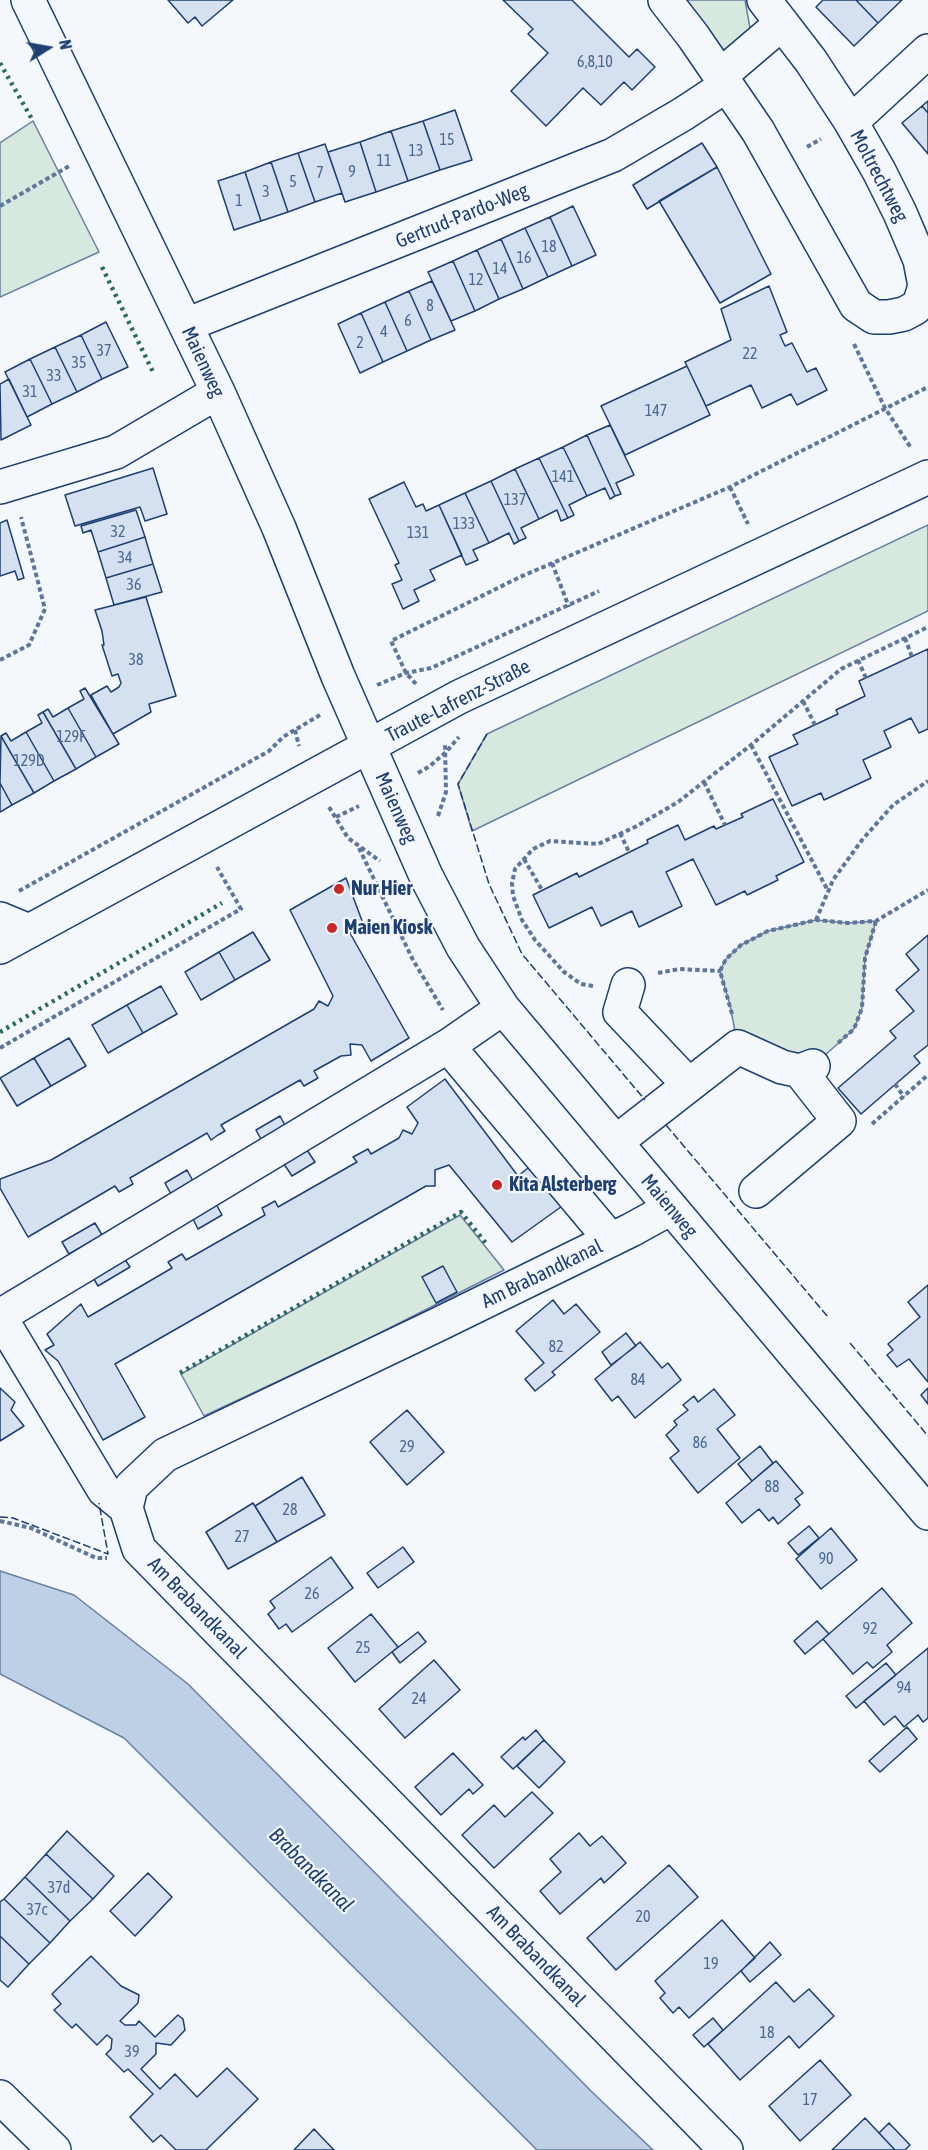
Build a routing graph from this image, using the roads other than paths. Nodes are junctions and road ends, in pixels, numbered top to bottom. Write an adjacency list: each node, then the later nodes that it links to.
1 (665, 0): 5 (street, Moltrechtweg)
2 (30, 1): 7 (street, Maienweg)
3 (772, 12): 5 (street, Moltrechtweg); 6 (street, Moltrechtweg)
4 (928, 51): 6 (street)
5 (724, 81): 6 (street, Moltrechtweg); 7 (street, Gertrud-Pardo-Weg)
6 (851, 122)
7 (186, 325): 8 (street, Maienweg)
8 (218, 392): 10 (street); 11 (street, Maienweg)
9 (926, 478): 11 (street, Traute-Lafrenz-Straße)
10 (7, 485)
11 (369, 746): 12 (street, Traute-Lafrenz-Straße); 15 (street, Maienweg)
12 (13, 915): 13 (street, Traute-Lafrenz-Straße)
13 (0, 947)
14 (628, 985): 17 (street)
15 (503, 1008): 16 (street); 18 (street, Maienweg)
16 (448, 1046): 21 (street); 22 (street)
17 (689, 1085): 18 (street); 19 (street)
18 (616, 1142): 20 (street, Maienweg)
19 (756, 1191)
20 (671, 1208): 21 (street, Am Brabandkanal); 24 (street, Maienweg)
21 (611, 1240): 23 (street, Am Brabandkanal)
22 (0, 1317): 23 (street)
23 (126, 1508): 27 (street, Am Brabandkanal)
24 (928, 1513)
25 (0, 2097): 26 (street)
26 (54, 2150)
27 (726, 2150)

